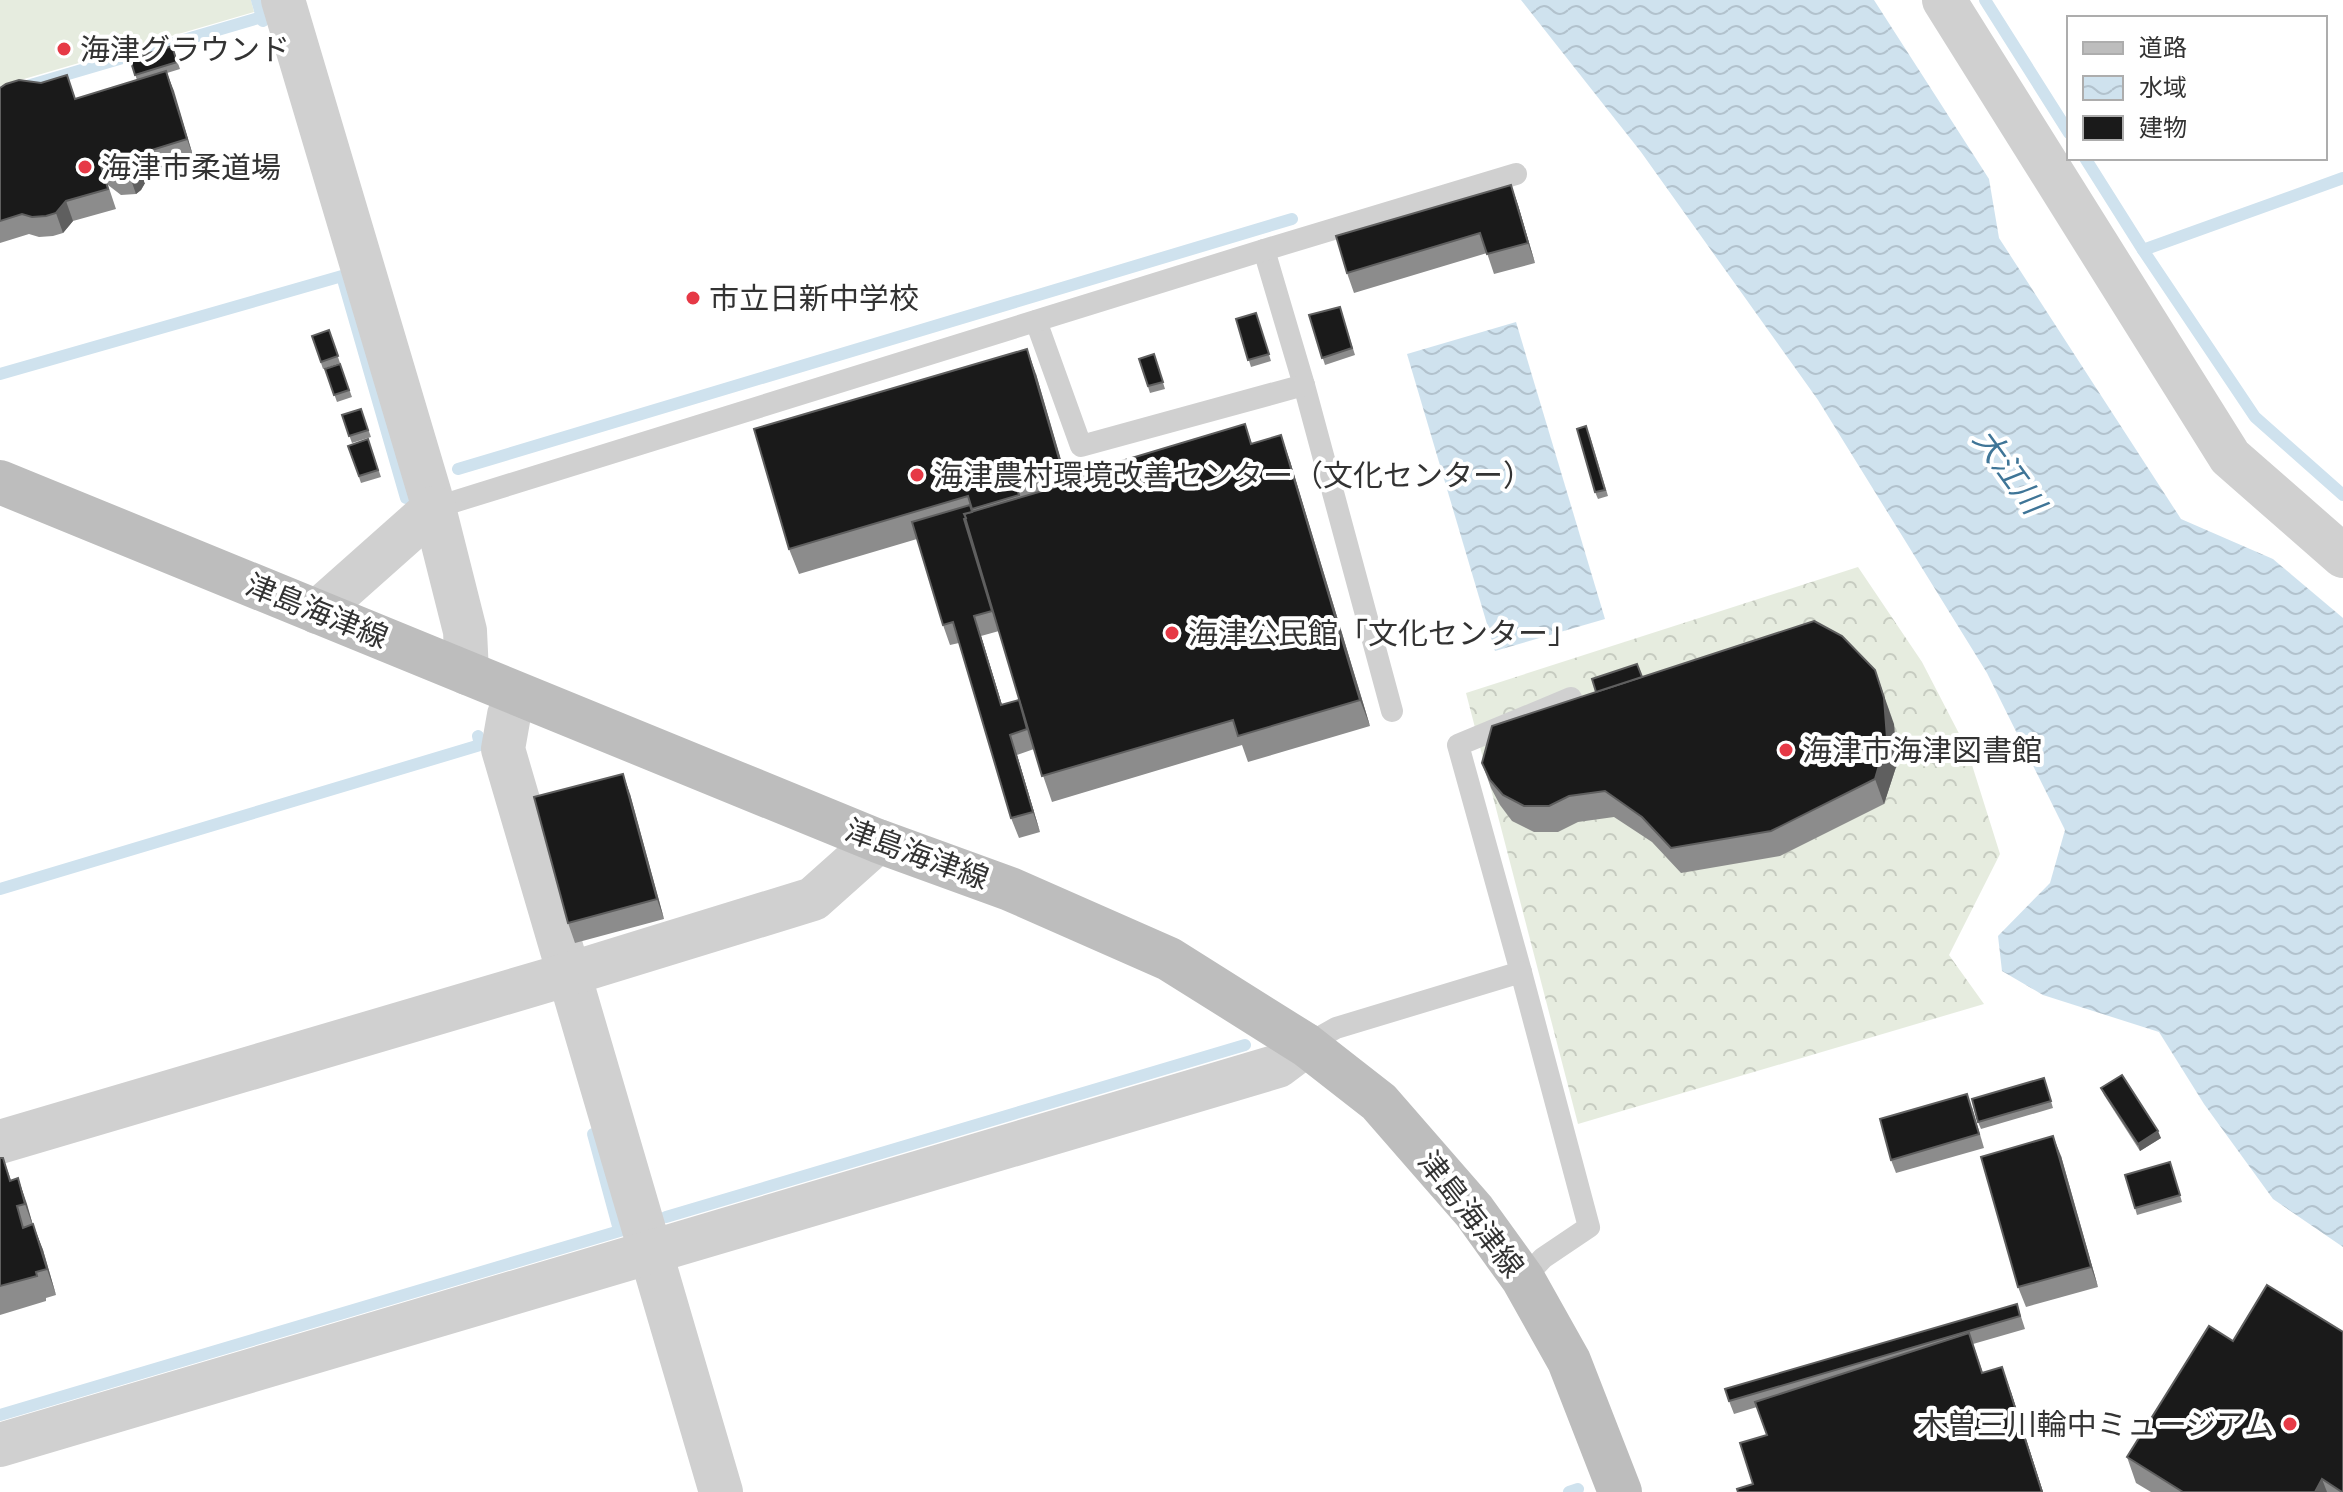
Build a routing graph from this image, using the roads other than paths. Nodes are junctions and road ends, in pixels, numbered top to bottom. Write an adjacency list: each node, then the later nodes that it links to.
1 (283, 0): 8 (street)
2 (1944, 0): 9 (street)
3 (1516, 174): 4 (lane)
4 (1264, 250): 5 (lane); 6 (lane)
5 (1036, 321): 6 (lane); 8 (lane)
6 (1304, 385): 14 (lane)
7 (0, 482): 10 (main road, 津島海津線)
8 (434, 508): 10 (street); 11 (street)
9 (2343, 556)
10 (317, 612): 11 (main road, 津島海津線)
11 (467, 673): 12 (main road, 津島海津線)
12 (518, 695): 15 (main road, 津島海津線); 17 (street)
13 (1571, 698): 16 (lane)
14 (1392, 711)
15 (878, 841): 17 (street); 18 (main road, 津島海津線)
16 (1521, 972): 18 (lane); 21 (lane)
17 (569, 974): 19 (street); 20 (street)
18 (1306, 1045): 20 (street); 21 (main road, 津島海津線)
19 (0, 1142)
20 (650, 1252): 22 (street); 23 (street)
21 (1523, 1279): 24 (main road, 津島海津線)
22 (0, 1445)
23 (721, 1492)
24 (1620, 1492)

